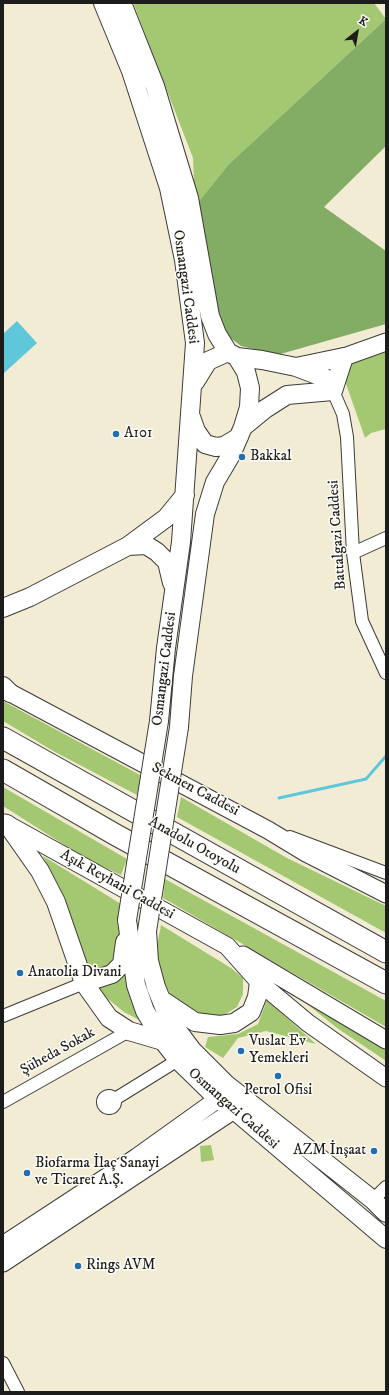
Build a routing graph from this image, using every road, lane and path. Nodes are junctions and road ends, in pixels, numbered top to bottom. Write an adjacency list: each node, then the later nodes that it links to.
1 (103, 3): 8 (main road, Osmangazi Caddesi)
2 (124, 4): 4 (main road, Osmangazi Caddesi)
3 (386, 342): 5 (main road)
4 (232, 355): 6 (main road); 8 (main road); 9 (main road, Osmangazi Caddesi)
5 (344, 357): 6 (main road); 7 (main road)
6 (296, 367): 7 (main road)
7 (333, 391): 9 (main road); 13 (street, Battalgazi Caddesi)
8 (191, 407): 9 (main road); 10 (main road, Osmangazi Caddesi)
9 (241, 432): 32 (main road, Osmangazi Caddesi, bridge)
10 (185, 495): 12 (main road); 14 (main road, Osmangazi Caddesi)
11 (386, 538): 13 (street)
12 (128, 546): 14 (main road); 15 (main road)
13 (353, 553): 18 (street, Battalgazi Caddesi)
14 (174, 592): 26 (main road, Osmangazi Caddesi, bridge)
15 (30, 598): 16 (main road); 17 (main road)
16 (3, 608)
17 (3, 618)
18 (386, 673)
19 (5, 689): 23 (main road, Sekmen Caddesi)
20 (3, 738): 28 (highway, Anadolu Otoyolu)
21 (3, 770): 31 (highway, Anadolu Otoyolu)
22 (4, 824): 27 (main road, Aşık Reyhani Caddesi); 29 (main road)
23 (268, 830): 24 (street); 25 (main road, Sekmen Caddesi)
24 (386, 873)
25 (386, 894)
26 (127, 920): 29 (main road); 36 (main road, Osmangazi Caddesi)
27 (227, 946): 30 (main road, Aşık Reyhani Caddesi); 35 (main road, Aşık Reyhani Caddesi)
28 (386, 952)
29 (84, 982): 33 (street); 34 (main road)
30 (259, 982): 32 (main road); 38 (main road, Aşık Reyhani Caddesi)
31 (386, 983)
32 (162, 1000): 39 (main road, Osmangazi Caddesi)
33 (3, 1016)
34 (129, 1031): 36 (main road); 42 (street, Şüheda Sokak)
35 (386, 1040)
36 (163, 1041): 37 (main road, Osmangazi Caddesi)
37 (178, 1060): 40 (street); 41 (main road, Osmangazi Caddesi)
38 (386, 1078)
39 (238, 1093): 41 (main road); 43 (main road); 45 (main road, Osmangazi Caddesi)
40 (115, 1099)
41 (218, 1099): 43 (main road, Osmangazi Caddesi); 48 (main road)
42 (3, 1102)
43 (234, 1110): 47 (main road, Osmangazi Caddesi); 49 (main road)
44 (386, 1187): 45 (street)
45 (373, 1200): 46 (main road, Osmangazi Caddesi)
46 (386, 1213)
47 (386, 1240)
48 (3, 1244)
49 (3, 1263)
50 (3, 1363): 51 (street)
51 (18, 1392)

